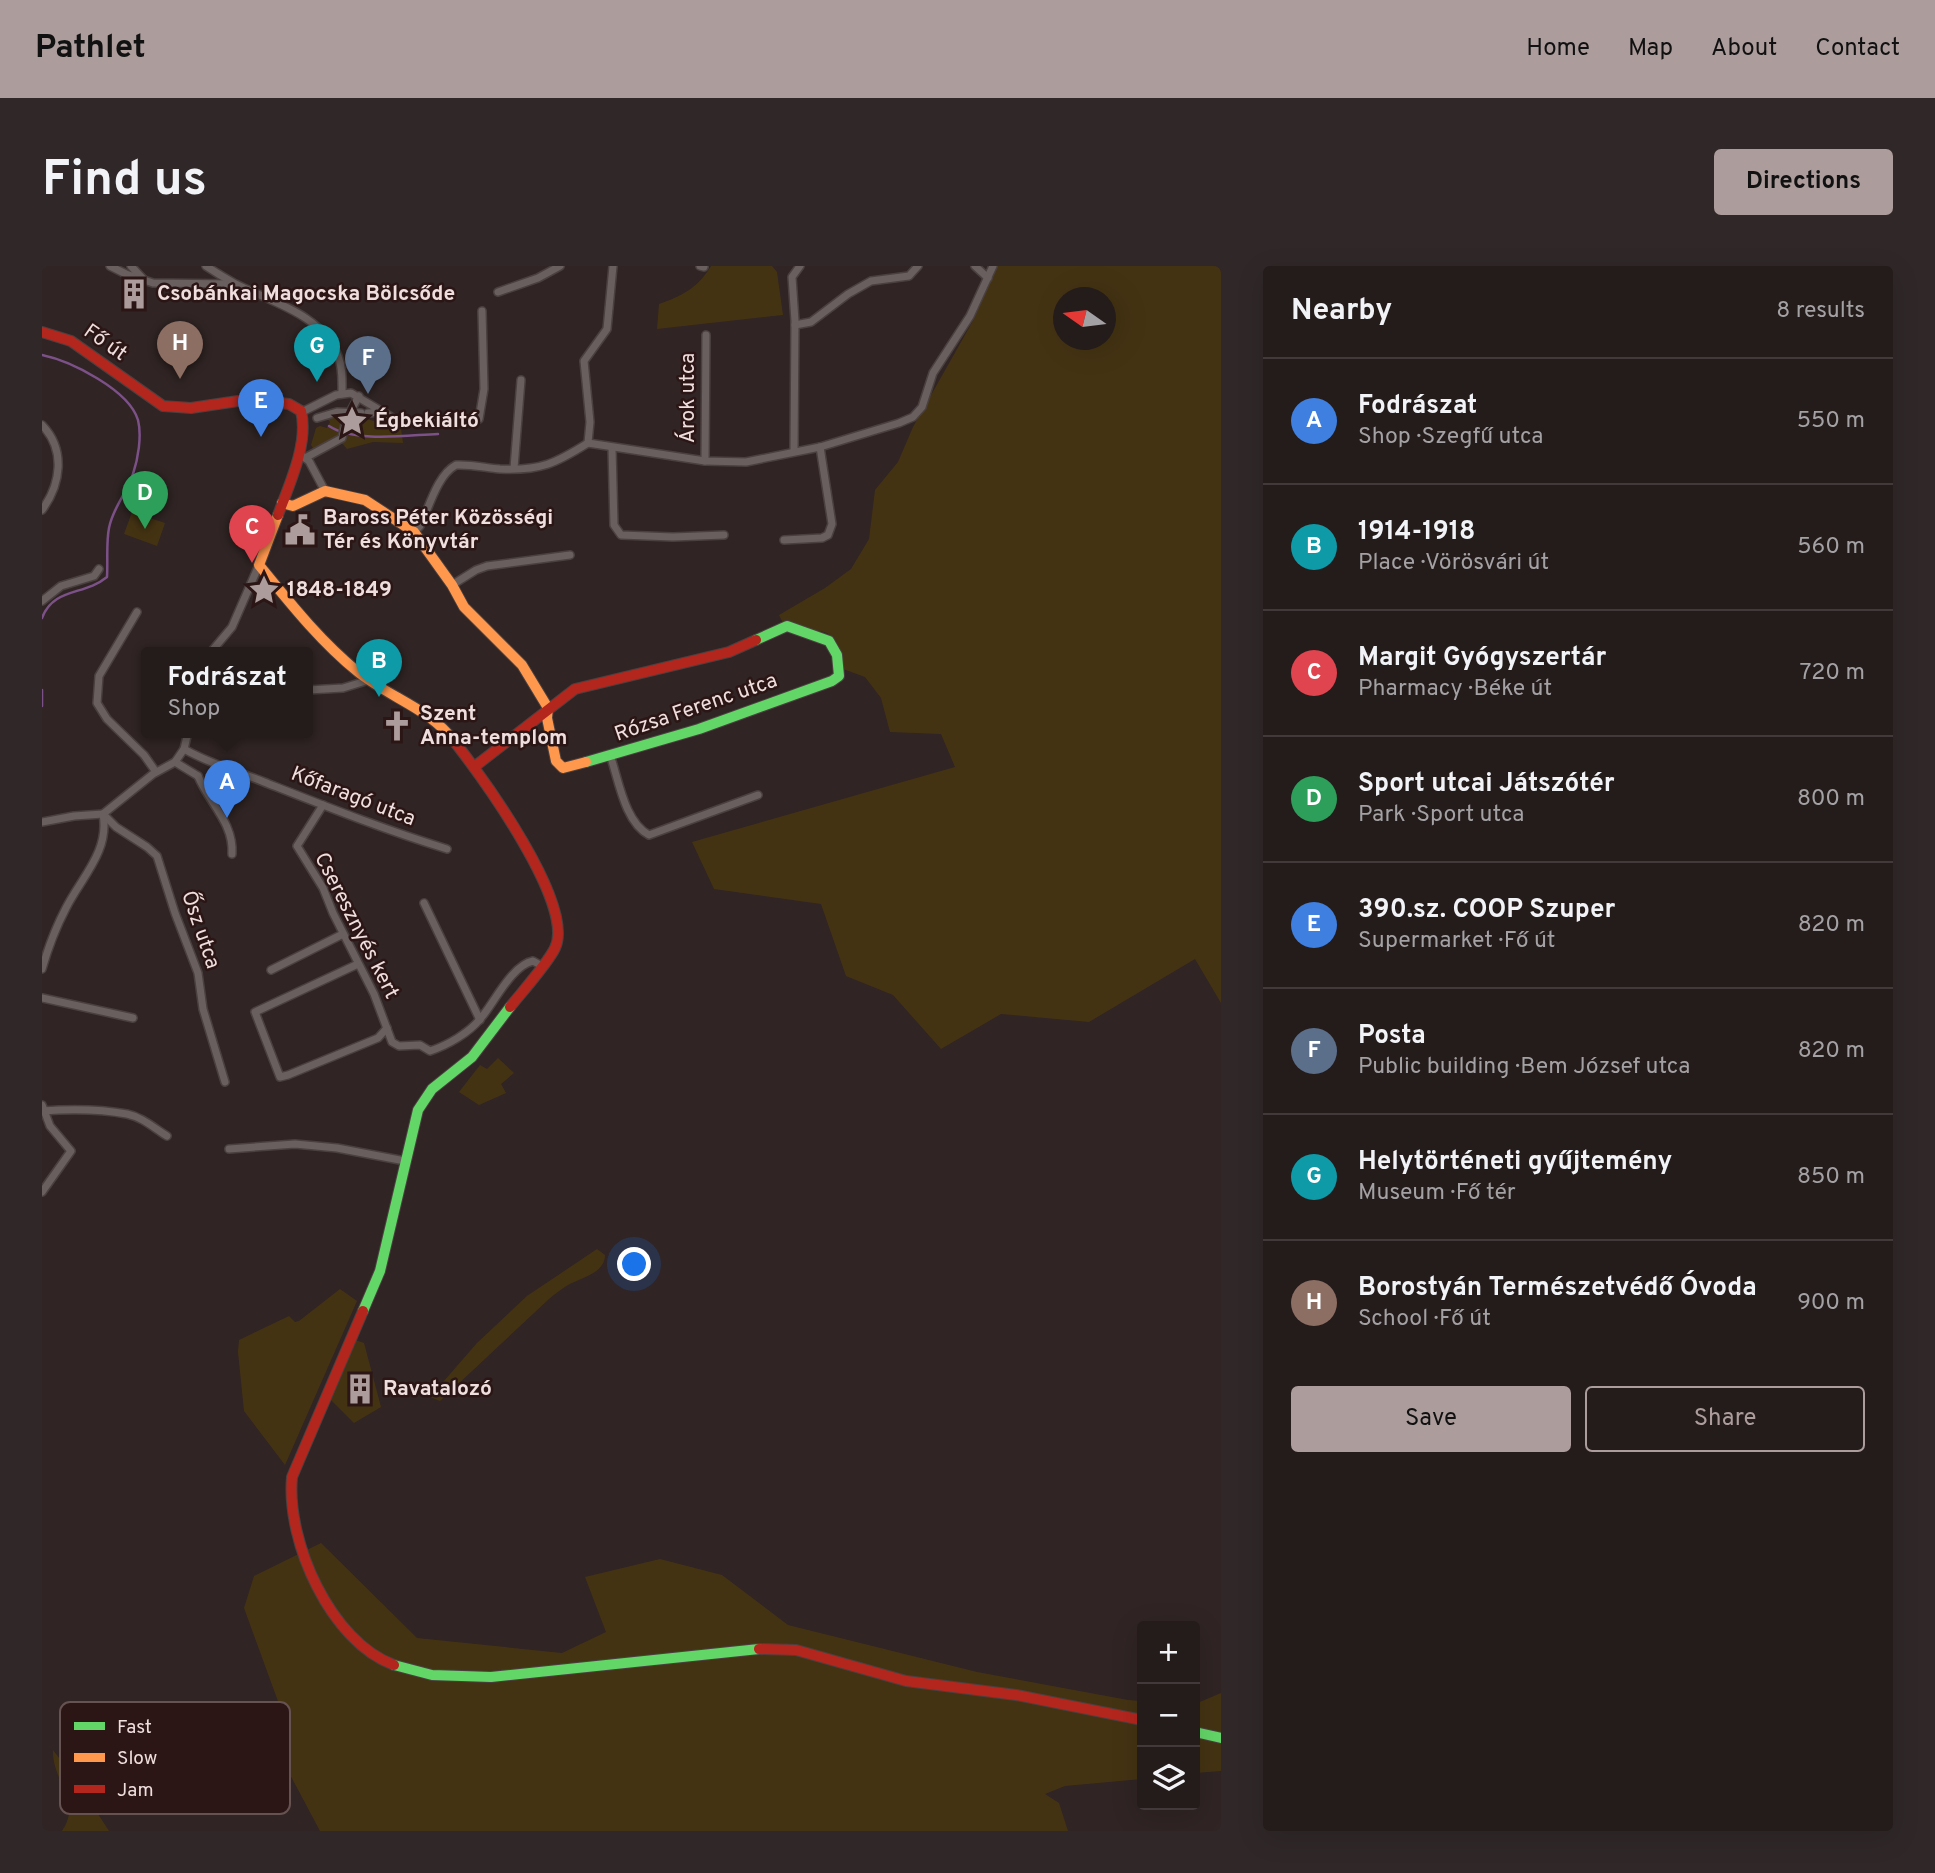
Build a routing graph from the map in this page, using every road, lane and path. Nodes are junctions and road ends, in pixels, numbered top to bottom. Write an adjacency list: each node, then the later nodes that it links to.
1 (110, 266): 11 (street)
2 (131, 266): 11 (street)
3 (206, 266): 12 (street)
4 (560, 266): 13 (street)
5 (612, 266): 26 (street)
6 (800, 266): 15 (street)
7 (918, 266): 15 (street)
8 (975, 266): 10 (street)
9 (993, 266): 10 (street)
10 (988, 278): 27 (street)
11 (146, 281): 12 (street)
12 (235, 284): 19 (street)
13 (498, 292)
14 (482, 311): 22 (street)
15 (794, 325): 29 (street)
16 (42, 332): 21 (main road, Fő út)
17 (706, 335): 31 (street, Árok utca)
18 (521, 380): 32 (street)
19 (342, 393): 20 (street); 21 (street)
20 (359, 396): 22 (street); 23 (street)
21 (302, 412): 30 (main road)
22 (382, 412): 23 (street)
23 (350, 413): 24 (street); 30 (street)
24 (317, 418)
25 (42, 425): 35 (street)
26 (588, 443): 28 (street); 32 (street)
27 (820, 447): 29 (street); 38 (street)
28 (612, 448): 31 (street); 37 (street)
29 (794, 452): 31 (street)
30 (304, 457): 33 (street); 34 (main road)
31 (705, 461)
32 (514, 468): 36 (street)
33 (325, 491): 34 (main road); 36 (main road)
34 (282, 503): 40 (main road)
35 (42, 510)
36 (414, 532): 42 (main road)
37 (724, 535)
38 (784, 540)
39 (570, 555): 42 (street)
40 (259, 565): 45 (street); 46 (main road)
41 (99, 569): 43 (street)
42 (452, 585): 48 (main road)
43 (42, 601)
44 (138, 612): 55 (street)
45 (215, 647)
46 (369, 680): 47 (street); 54 (main road)
47 (313, 690)
48 (548, 709): 51 (main road, Rózsa Ferenc utca); 51 (main road, Rózsa Ferenc utca); 54 (main road)
49 (187, 738): 50 (street)
50 (184, 749): 52 (street); 53 (street, Kőfaragó utca)
51 (611, 758): 57 (street)
52 (175, 762): 55 (street); 56 (street)
53 (207, 762): 56 (street); 58 (street, Kőfaragó utca)
54 (474, 767): 66 (main road)
55 (156, 772): 59 (street)
56 (198, 776): 62 (street)
57 (758, 795)
58 (323, 805): 61 (street, Kőfaragó utca); 64 (street, Cseresznyés kert)
59 (103, 814): 60 (street); 67 (street); 73 (street, Ősz utca)
60 (42, 822)
61 (447, 849)
62 (232, 854)
63 (424, 903): 71 (street)
64 (344, 934): 65 (street, Cseresznyés kert); 68 (street)
65 (358, 964): 72 (street, Cseresznyés kert); 72 (street)
66 (542, 966): 71 (street); 77 (main road)
67 (42, 969)
68 (271, 970)
69 (42, 998): 70 (street)
70 (133, 1018)
71 (480, 1020): 72 (street)
72 (387, 1028)
73 (225, 1082)
74 (42, 1109): 75 (street); 78 (street)
75 (167, 1136)
76 (229, 1149): 77 (street)
77 (405, 1161): 79 (main road)
78 (42, 1192)
79 (1137, 1719)
80 (1200, 1733): 81 (main road)
81 (1221, 1738)

